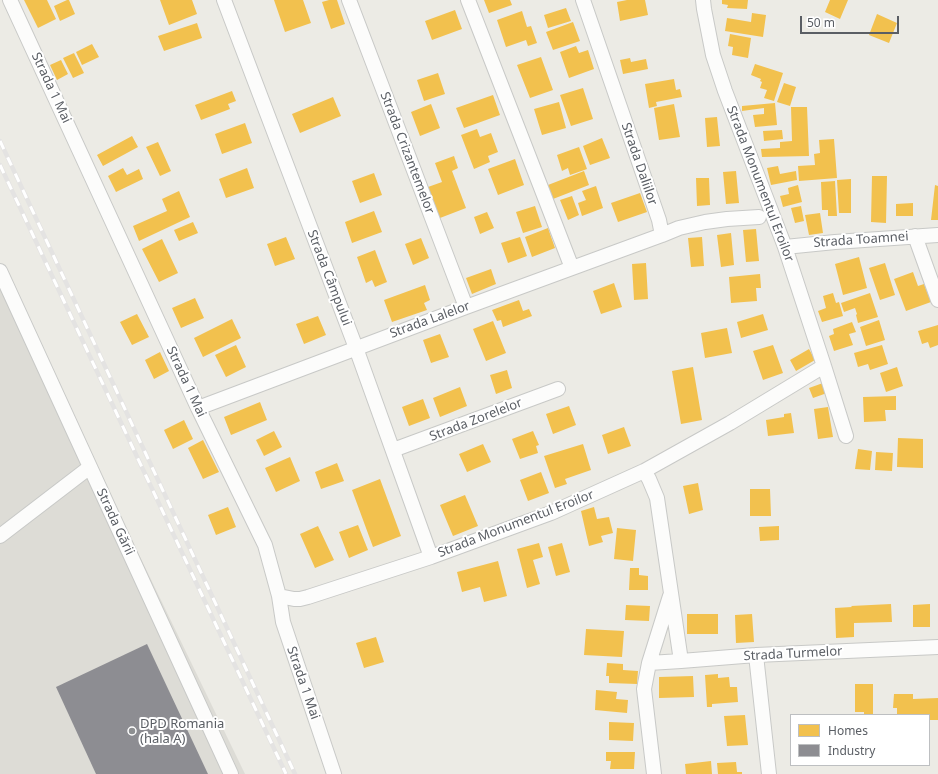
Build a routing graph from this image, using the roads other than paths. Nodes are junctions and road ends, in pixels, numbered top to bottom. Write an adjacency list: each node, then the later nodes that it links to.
1 (10, 0): 19 (street, Strada 1 Mai)
2 (224, 0): 16 (street, Strada Câmpului)
3 (349, 0): 15 (street, Strada Crizantemelor)
4 (468, 0): 12 (street)
5 (583, 0): 8 (street, Strada Daliilor)
6 (703, 0): 11 (street, Strada Monumentul Eroilor)
7 (759, 217): 8 (street)
8 (662, 235): 12 (street, Strada Lalelor)
9 (938, 235): 10 (street, Strada Toamnei)
10 (915, 236): 11 (street, Strada Toamnei); 14 (street)
11 (785, 247): 17 (street, Strada Monumentul Eroilor)
12 (572, 268): 15 (street, Strada Lalelor)
13 (0, 271): 22 (street, Strada Gării)
14 (938, 300)
15 (466, 307): 16 (street, Strada Lalelor)
16 (356, 348): 19 (street, Strada Lalelor); 21 (street, Strada Câmpului)
17 (824, 366): 20 (street, Strada Monumentul Eroilor); 23 (street, Strada Monumentul Eroilor)
18 (558, 389): 21 (street, Strada Zorelelor)
19 (198, 408): 27 (street, Strada 1 Mai)
20 (846, 436)
21 (393, 450): 25 (street, Strada Câmpului)
22 (90, 467): 24 (street); 32 (street, Strada Gării)
23 (644, 471): 25 (street, Strada Monumentul Eroilor); 26 (street)
24 (0, 536)
25 (431, 557): 27 (street, Strada Monumentul Eroilor)
26 (671, 592): 30 (street); 31 (street)
27 (279, 596): 33 (street, Strada 1 Mai)
28 (938, 647): 29 (street, Strada Turmelor)
29 (756, 655): 30 (street, Strada Turmelor); 35 (street)
30 (681, 662): 31 (street, Strada Turmelor)
31 (649, 663): 34 (street)
32 (231, 774)
33 (334, 774)
34 (654, 774)
35 (769, 774)

